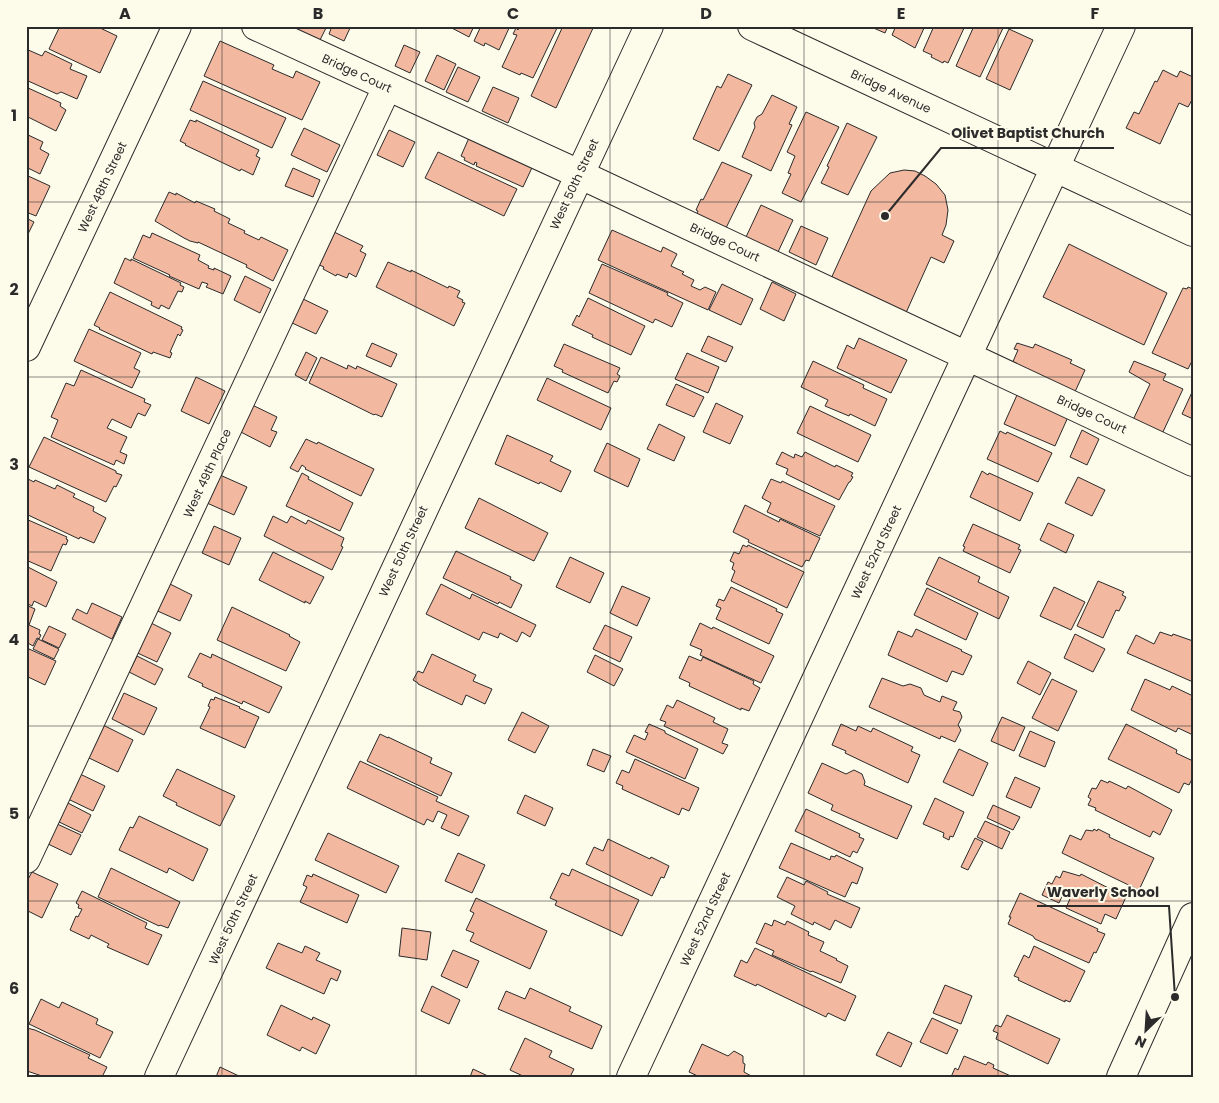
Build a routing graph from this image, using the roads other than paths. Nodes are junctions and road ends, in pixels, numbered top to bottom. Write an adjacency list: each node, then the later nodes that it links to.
1 (177, 26): 10 (street, West 48th Street)
2 (256, 26): 6 (street, Bridge Court)
3 (648, 26): 8 (street, West 50th Street)
4 (752, 26): 7 (street, Bridge Avenue)
5 (1121, 26): 7 (street, West 52nd Street)
6 (387, 87): 8 (street, Bridge Court); 13 (street, West 49th Place)
7 (1055, 168): 9 (street, Bridge Avenue); 11 (street, West 52nd Street)
8 (579, 174): 11 (street, Bridge Court); 15 (street, West 50th Street)
9 (1193, 232)
10 (26, 347)
11 (967, 356): 12 (street, Bridge Court); 16 (street, West 52nd Street)
12 (1193, 462)
13 (26, 859)
14 (1193, 917): 17 (street)
15 (159, 1077)
16 (631, 1077)
17 (1121, 1077)

